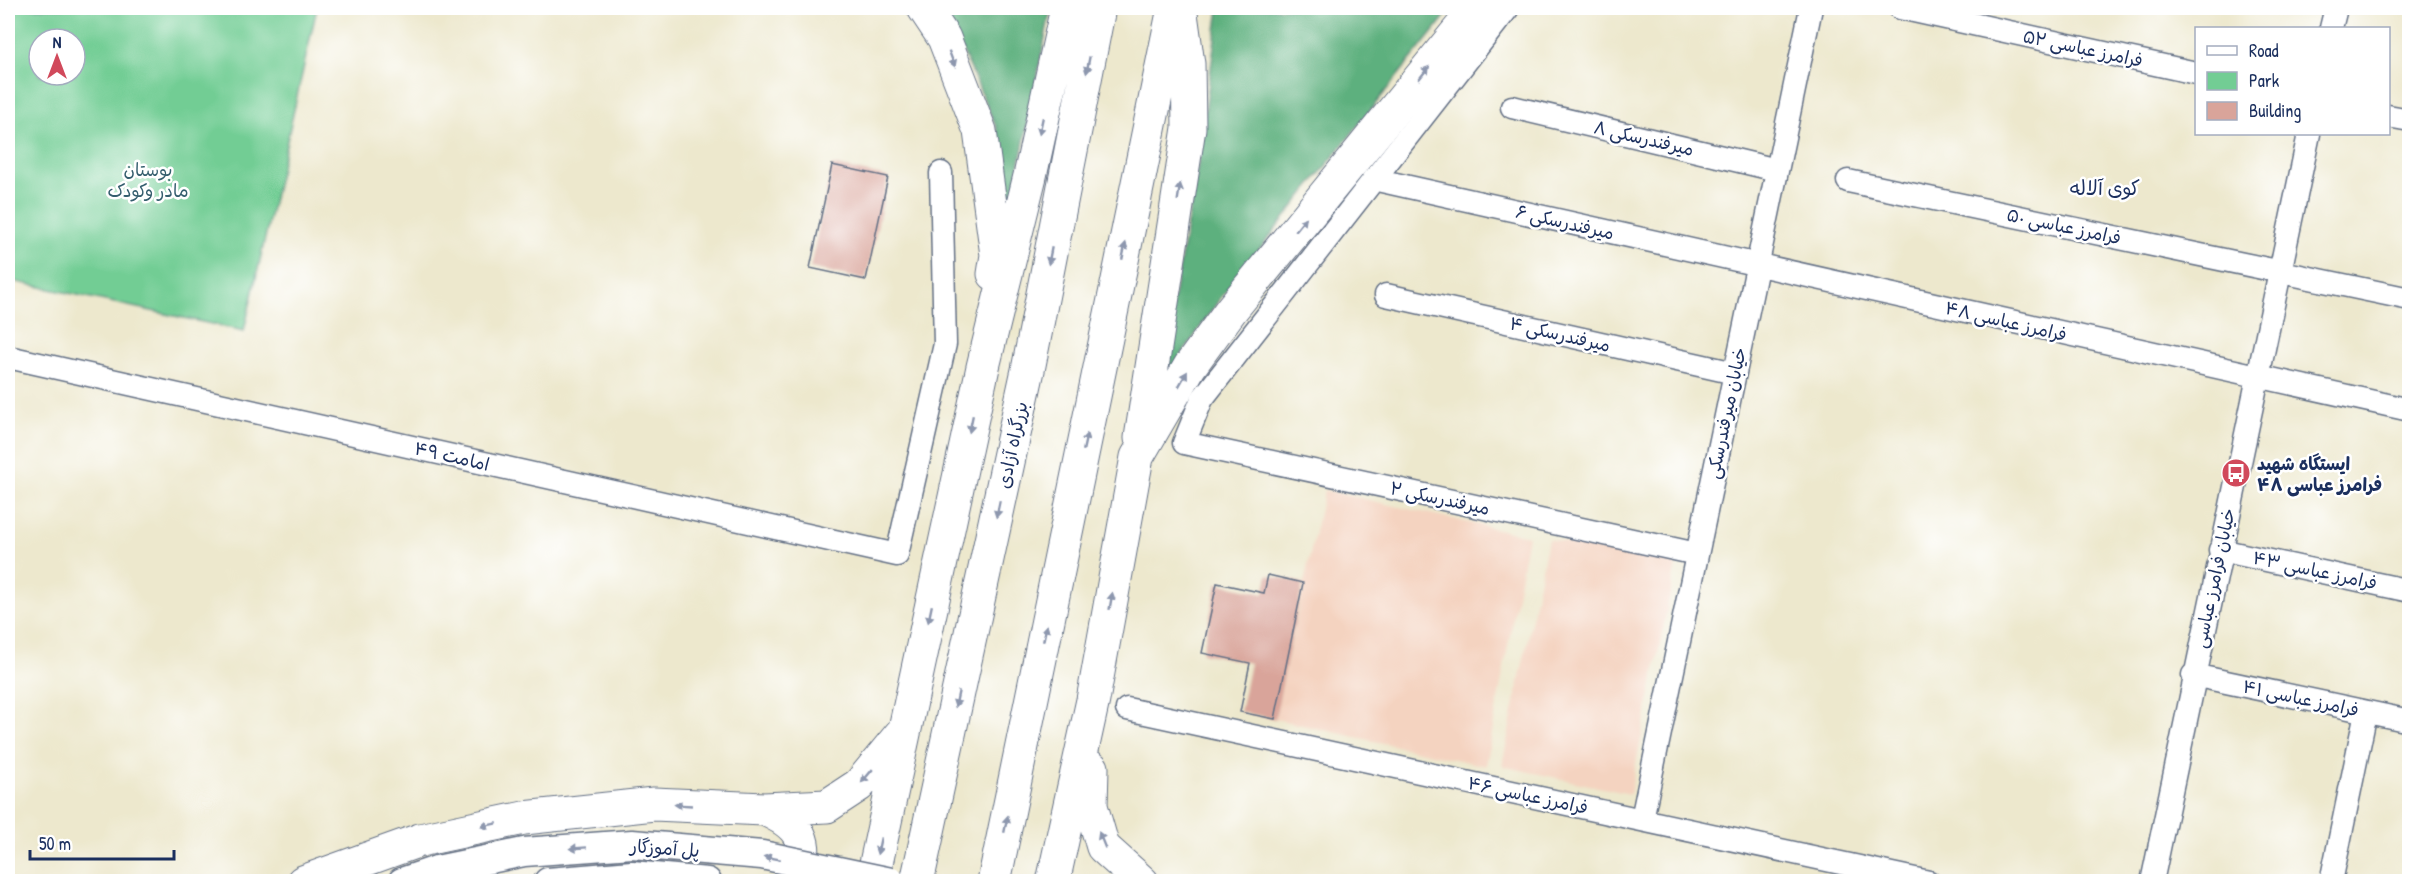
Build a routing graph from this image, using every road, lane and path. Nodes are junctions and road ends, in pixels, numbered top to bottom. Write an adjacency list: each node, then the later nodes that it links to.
1 (924, 8): 26 (highway, one-way to 26)
2 (1067, 8): 26 (highway, one-way to 26)
3 (1099, 8): 49 (highway, بزرگراه آزادی, one-way to 49)
4 (1174, 8): 50 (highway, one-way to 4)
5 (1180, 8): 30 (highway, one-way to 5)
6 (1477, 8): 30 (highway, one-way to 6)
7 (1508, 8): 19 (street)
8 (1811, 8): 17 (street, خیابان میرفندرسکی)
9 (1900, 8): 12 (street, فرامرز عباسی ۵۲)
10 (2336, 8): 11 (street)
11 (2331, 27)
12 (2195, 73)
13 (1512, 107): 17 (street, میرفندرسکی ۸)
14 (2390, 116): 15 (street)
15 (2409, 120)
16 (2309, 135): 22 (street, خیابان فرامرز عباسی)
17 (1777, 170): 21 (street, خیابان میرفندرسکی)
18 (941, 173): 25 (street, امامت ۴۹)
19 (1373, 179): 21 (street, میرفندرسکی ۶); 32 (street, میرفندرسکی ۲)
20 (1848, 181): 22 (street, فرامرز عباسی ۵۰)
21 (1756, 265): 27 (street, خیابان میرفندرسکی); 28 (street, فرامرز عباسی ۴۸)
22 (2279, 271): 24 (street, فرامرز عباسی ۵۰); 28 (street, خیابان فرامرز عباسی)
23 (1386, 296): 27 (street, میرفندرسکی ۴)
24 (2409, 299)
25 (8, 357)
26 (983, 367): 39 (highway, one-way to 39)
27 (1735, 373): 32 (street, خیابان میرفندرسکی)
28 (2257, 377): 29 (street, فرامرز عباسی ۴۸); 31 (street, خیابان فرامرز عباسی)
29 (2409, 410)
30 (1137, 457): 35 (highway, one-way to 30)
31 (2220, 550): 33 (street, فرامرز عباسی ۴۳); 34 (street, خیابان فرامرز عباسی)
32 (1697, 554): 41 (street, خیابان میرفندرسکی)
33 (2409, 591)
34 (2193, 675): 37 (street, فرامرز عباسی ۴۱); 54 (street, خیابان فرامرز عباسی)
35 (1093, 700): 51 (highway); 52 (highway, one-way to 35)
36 (1127, 709): 41 (street, فرامرز عباسی ۴۶)
37 (2366, 711): 38 (street, فرامرز عباسی ۴۱); 55 (street)
38 (2409, 721)
39 (904, 731): 40 (highway, one-way to 40); 47 (highway, one-way to 47)
40 (764, 809): 42 (highway, one-way to 42); 46 (highway)
41 (1642, 819): 53 (street, فرامرز عباسی ۴۶)
42 (303, 882)
43 (402, 882): 48 (main road, پل آموزگار, one-way to 43, bridge)
44 (548, 882): 45 (main road, پل آموزگار)
45 (708, 882)
46 (797, 882)
47 (872, 882)
48 (891, 882)
49 (917, 882)
50 (994, 882)
51 (1053, 882)
52 (1142, 882)
53 (1929, 882)
54 (2152, 882)
55 (2331, 882)

